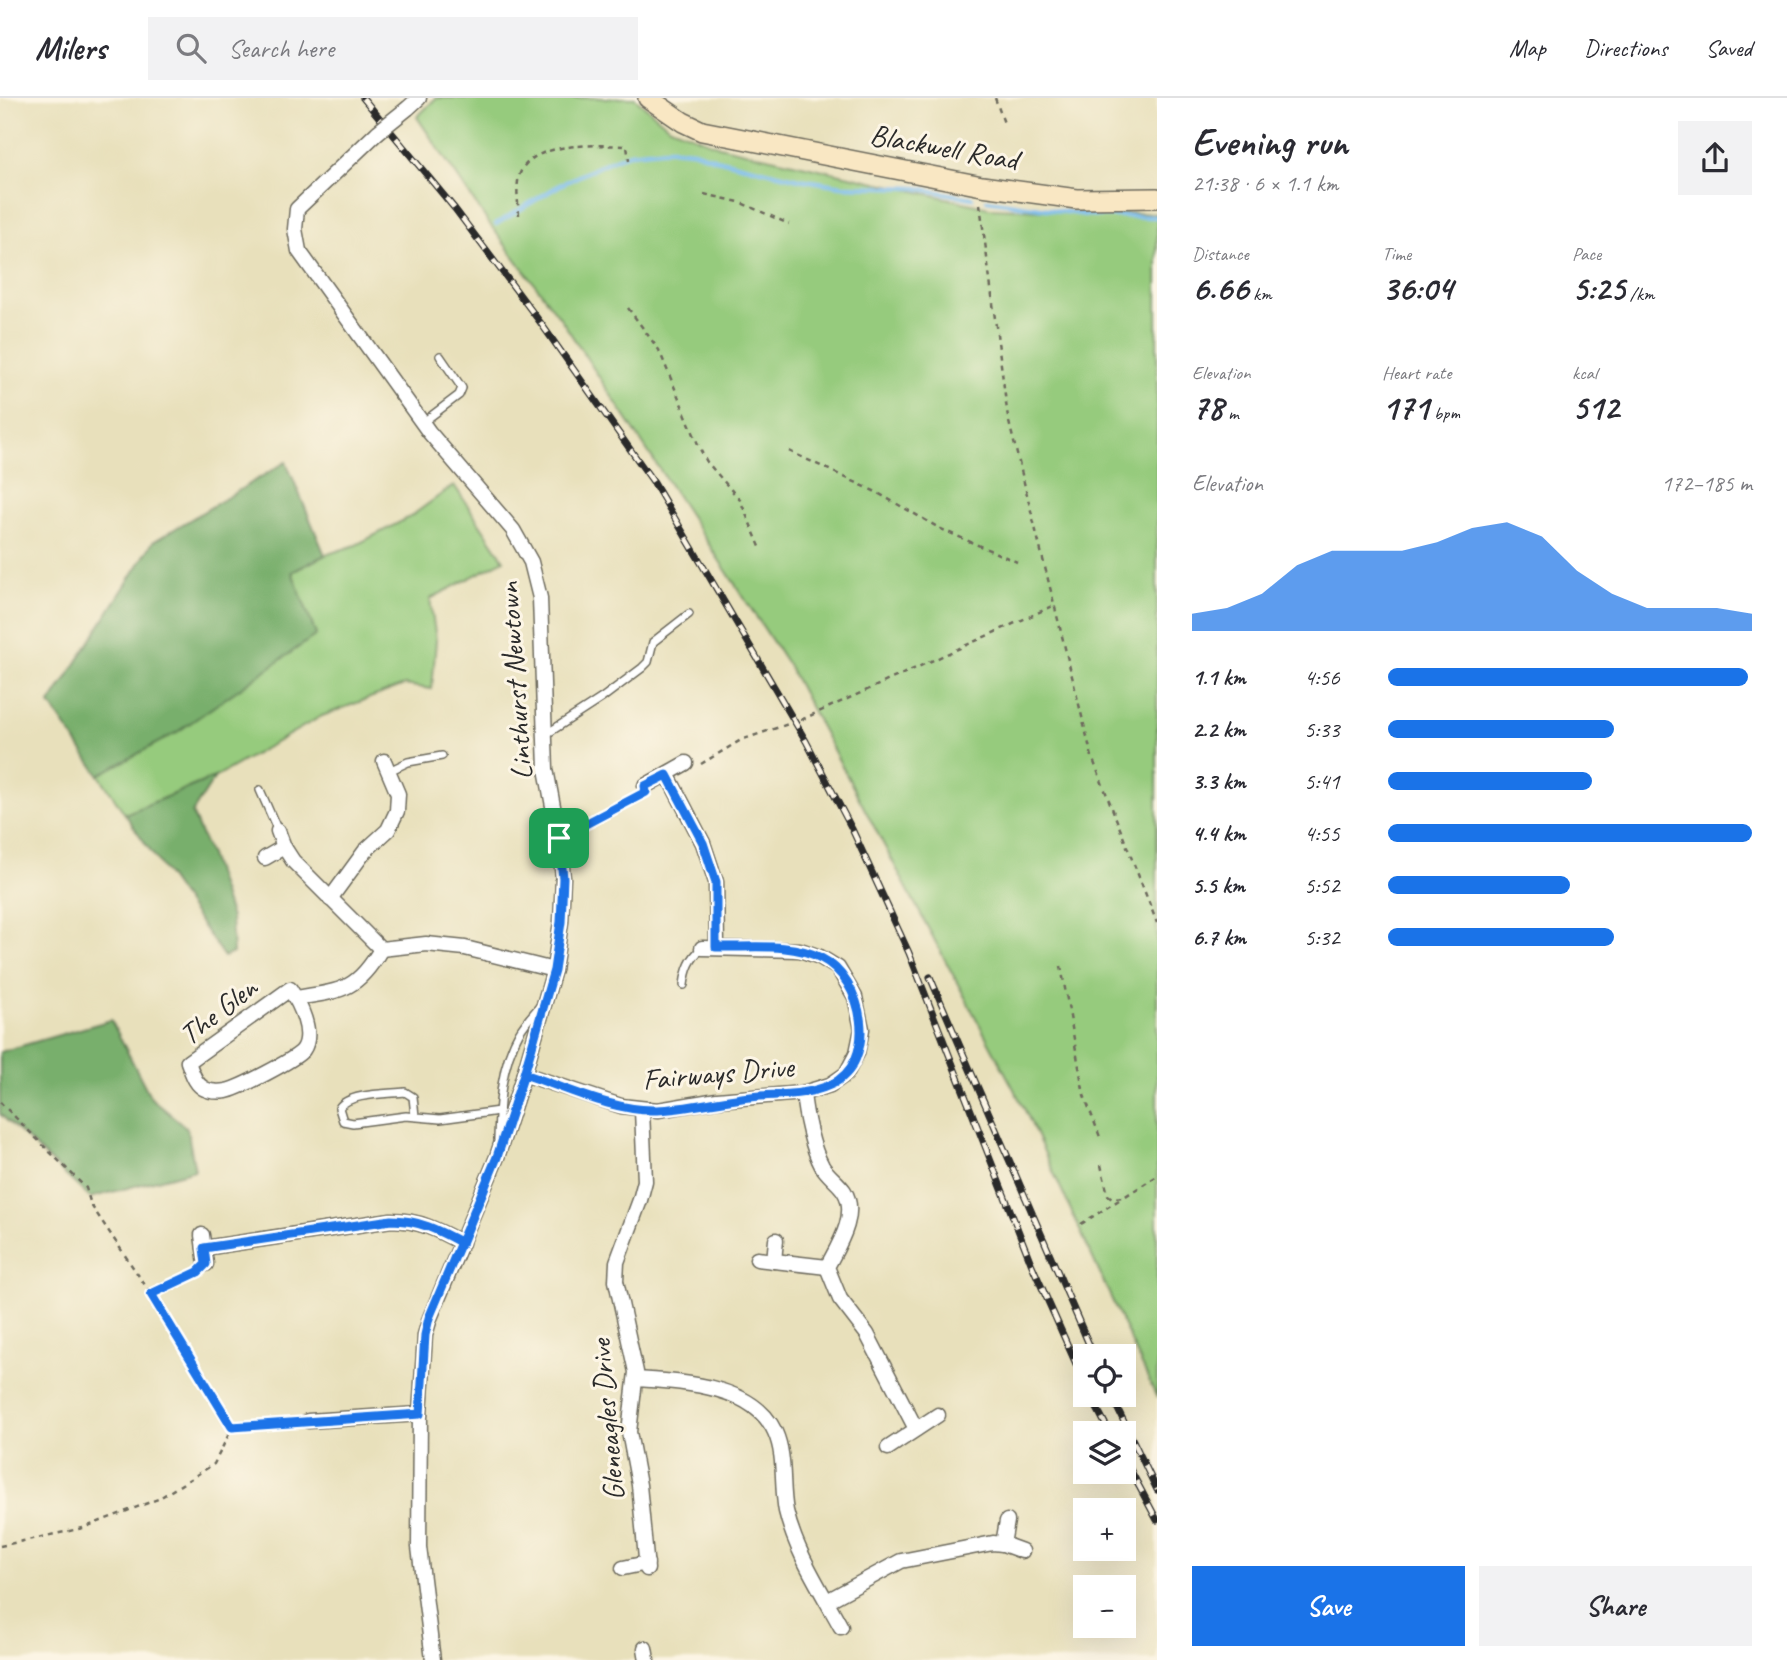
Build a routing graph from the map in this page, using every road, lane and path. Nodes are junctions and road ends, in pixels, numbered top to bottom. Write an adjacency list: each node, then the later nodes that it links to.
1 (648, 98): 6 (street, Blackwell Road)
2 (995, 98): 4 (path)
3 (413, 103): 13 (street, Linthurst Newtown, bridge)
4 (1004, 126)
5 (629, 161): 9 (path)
6 (982, 186): 8 (street, Blackwell Road); 17 (path)
7 (704, 194): 10 (path)
8 (1157, 198)
9 (519, 215)
10 (789, 224)
11 (628, 308): 15 (path)
12 (440, 356): 13 (lane)
13 (422, 422): 19 (street, Linthurst Newtown)
14 (789, 451): 16 (path)
15 (761, 549)
16 (1017, 562)
17 (1055, 605): 21 (path); 31 (path)
18 (689, 614): 19 (lane)
19 (545, 735): 27 (street, Linthurst Newtown)
20 (442, 756): 22 (lane)
21 (686, 763): 23 (street)
22 (387, 766): 30 (street)
23 (667, 775): 24 (street); 32 (street)
24 (645, 786): 27 (path)
25 (260, 790): 26 (lane)
26 (278, 831): 28 (street)
27 (559, 838): 35 (street, Linthurst Newtown)
28 (284, 847): 29 (street); 30 (street)
29 (265, 858)
30 (330, 899): 33 (street)
31 (1157, 923)
32 (709, 948): 36 (lane); 40 (street, Fairways Drive)
33 (381, 949): 35 (street); 38 (street, The Glen)
34 (1061, 966): 45 (path)
35 (554, 970): 37 (street, Linthurst Newtown)
36 (684, 985)
37 (545, 997): 39 (street, Linthurst Newtown); 43 (lane)
38 (295, 998): 38 (street, The Glen)
39 (524, 1074): 42 (street, Fairways Drive); 46 (street, Linthurst Newtown)
40 (803, 1093): 42 (street, Fairways Drive); 56 (street)
41 (0, 1102): 57 (path)
42 (642, 1110): 58 (street, Gleneagles Drive)
43 (499, 1111): 44 (lane); 46 (lane)
44 (415, 1116): 44 (lane)
45 (1100, 1136)
46 (497, 1157): 52 (street, Linthurst Newtown)
47 (1101, 1165): 48 (path)
48 (1157, 1176)
49 (1119, 1200): 50 (path)
50 (1081, 1224)
51 (776, 1240): 54 (street)
52 (462, 1243): 55 (street); 59 (street, Linthurst Newtown)
53 (757, 1259): 54 (street)
54 (774, 1261): 56 (street)
55 (206, 1264): 57 (path)
56 (827, 1266): 63 (street)
57 (151, 1294): 62 (path)
58 (636, 1379): 69 (street, Gleneagles Drive); 70 (street)
59 (420, 1414): 61 (street); 72 (street, Linthurst Newtown)
60 (937, 1415): 63 (street)
61 (308, 1421): 62 (path)
62 (232, 1427): 67 (path)
63 (916, 1429): 64 (street)
64 (888, 1448)
65 (1007, 1521): 66 (street)
66 (1003, 1544): 68 (street); 70 (street)
67 (0, 1546)
68 (1023, 1551)
69 (623, 1568)
70 (827, 1601): 71 (street)
71 (841, 1627)
72 (433, 1660)

